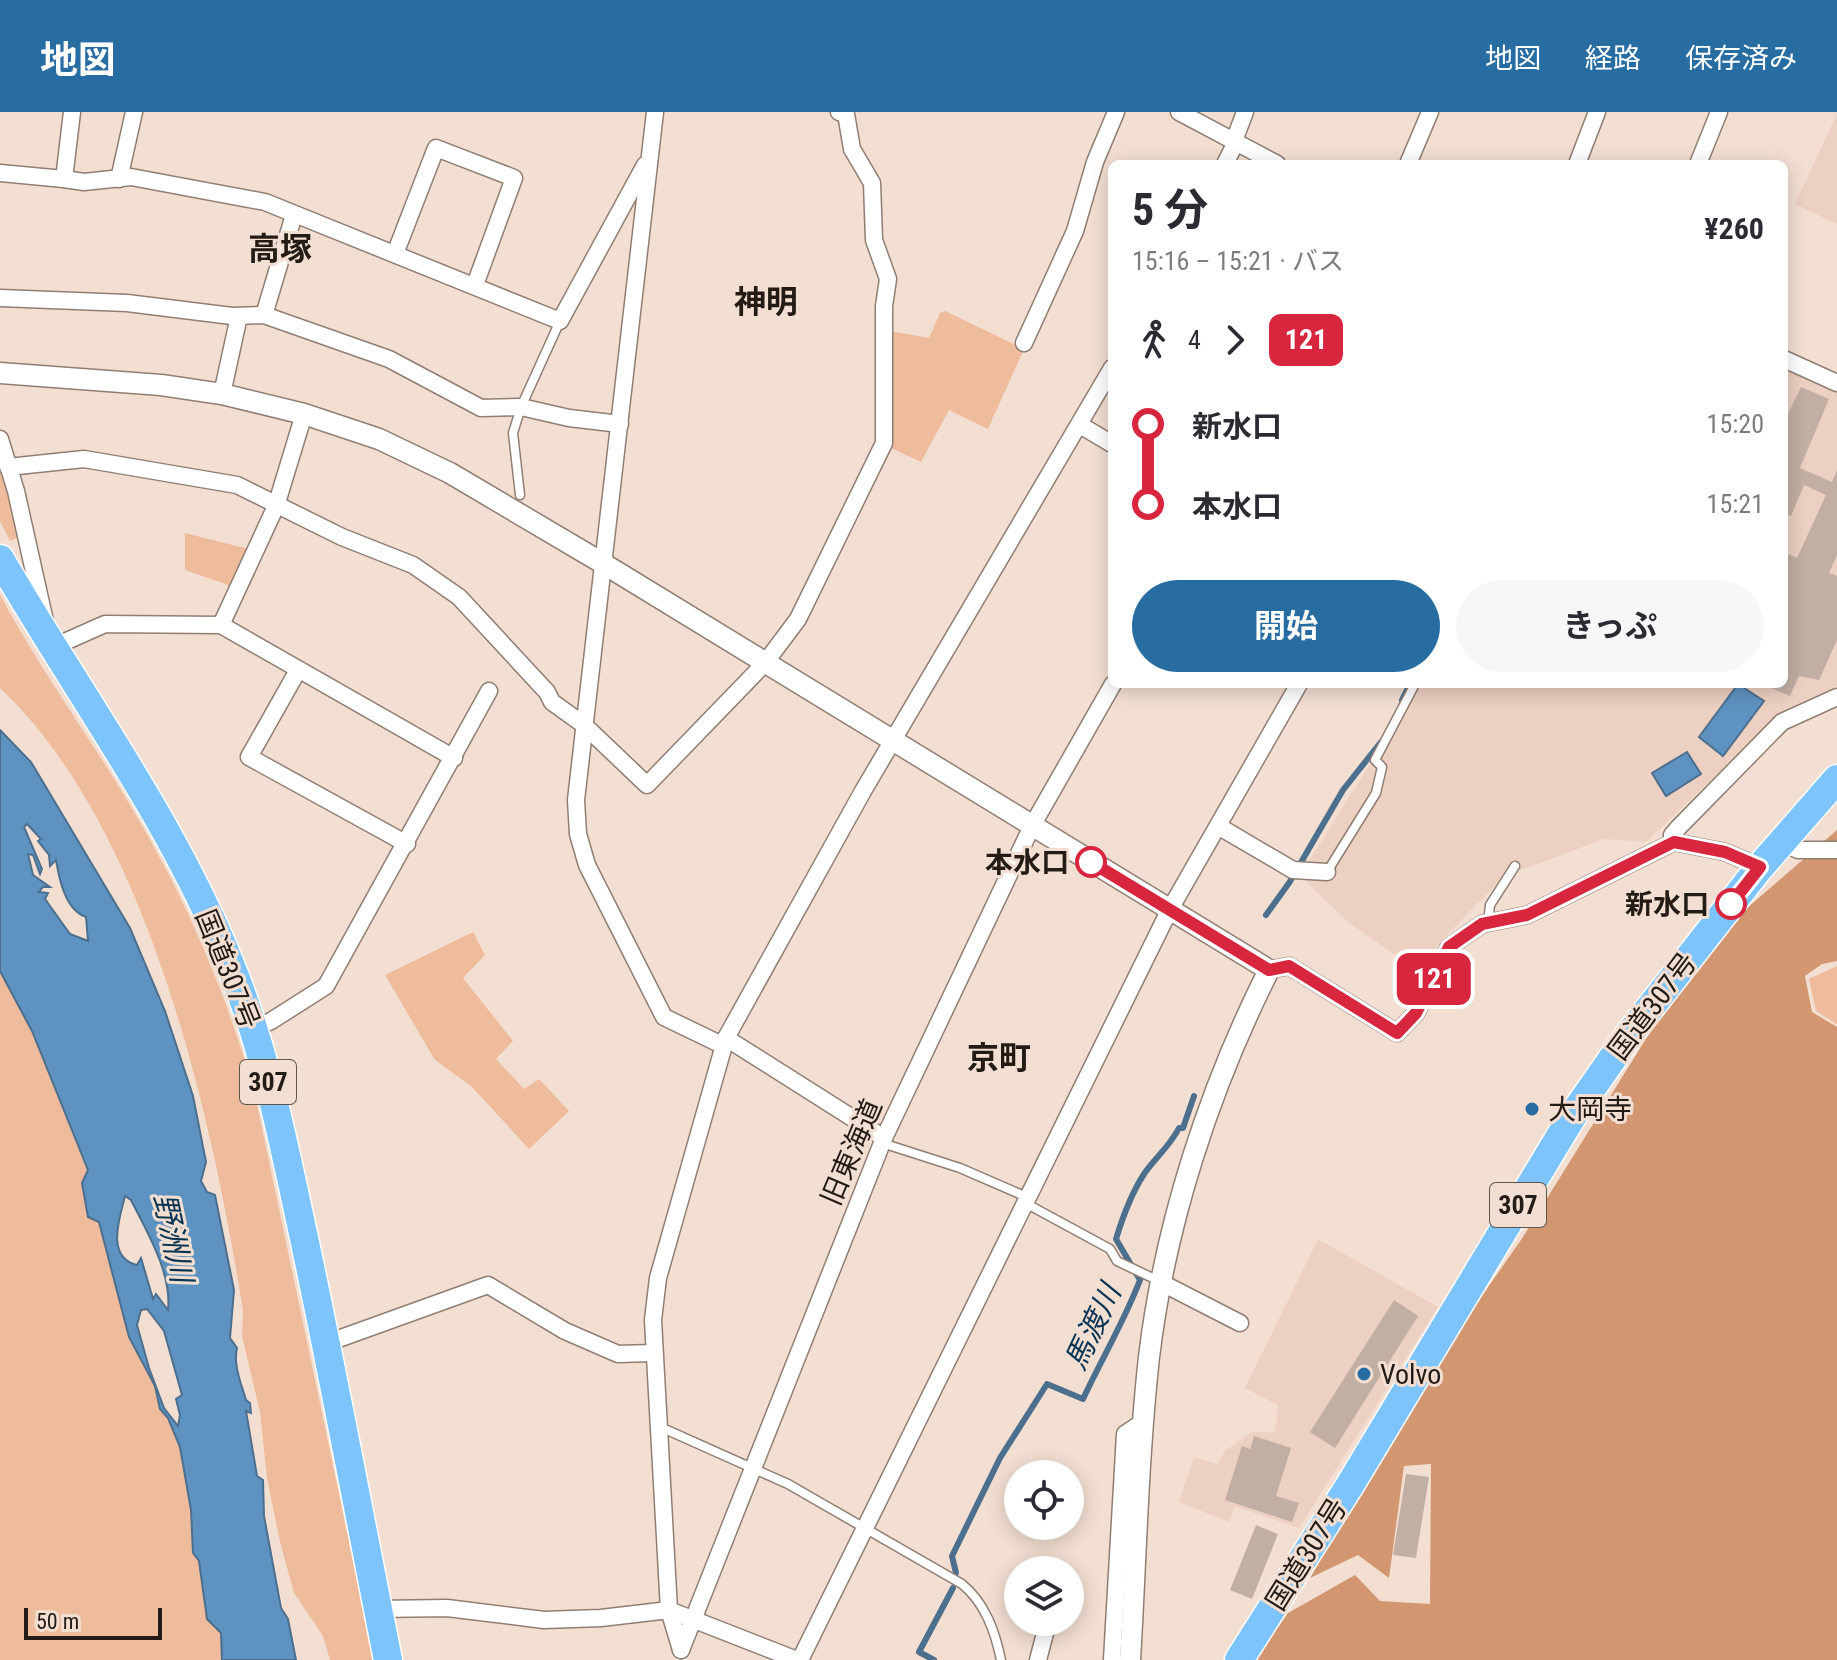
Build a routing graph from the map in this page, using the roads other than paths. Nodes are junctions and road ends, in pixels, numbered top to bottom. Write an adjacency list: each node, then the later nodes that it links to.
1 (72, 112): 19 (street)
2 (134, 112): 20 (street)
3 (655, 112): 12 (street)
4 (839, 112): 47 (street)
5 (1116, 112): 28 (street)
6 (1179, 112): 11 (street)
7 (1245, 112): 11 (street)
8 (1430, 112): 15 (street)
9 (1597, 112): 16 (street)
10 (1719, 112): 17 (street)
11 (1235, 141): 13 (street); 14 (street)
12 (650, 156): 27 (street); 36 (street)
13 (1227, 160)
14 (1270, 160)
15 (1410, 160)
16 (1579, 160)
17 (1700, 160)
18 (0, 173): 19 (street)
19 (64, 179): 20 (street)
20 (119, 179): 21 (street)
21 (294, 215): 22 (street); 25 (street)
22 (395, 254): 23 (street); 23 (street)
23 (475, 285): 27 (street)
24 (0, 298): 26 (street)
25 (264, 315): 26 (street); 34 (street)
26 (239, 316): 33 (street)
27 (560, 321): 34 (lane)
28 (1024, 343)
29 (1788, 361): 32 (street)
30 (0, 373): 33 (street)
31 (1108, 375): 37 (street)
32 (1837, 383)
33 (222, 394): 35 (street)
34 (521, 407): 36 (street); 41 (lane)
35 (304, 414): 42 (street); 44 (street)
36 (620, 424): 44 (street)
37 (1080, 425): 39 (street); 55 (street)
38 (0, 439): 40 (street)
39 (1108, 442)
40 (8, 467): 42 (street); 46 (street)
41 (520, 495)
42 (276, 506): 45 (street); 54 (street)
43 (0, 559): 46 (highway, 国道307号 / 307)
44 (604, 564): 47 (street); 54 (street)
45 (221, 625): 46 (street); 48 (street)
46 (51, 648): 70 (highway, 国道307号 / 307)
47 (765, 663): 54 (street); 55 (street)
48 (297, 672): 56 (street); 62 (street)
49 (1111, 688): 58 (street, 旧東海道)
50 (1297, 688): 59 (street)
51 (1413, 688): 66 (lane)
52 (489, 691): 56 (street)
53 (1837, 697): 60 (street)
54 (584, 725): 71 (street)
55 (892, 742): 58 (street); 71 (street)
56 (454, 758): 62 (street)
57 (1837, 779): 61 (highway, 国道307号 / 307)
58 (1032, 826): 67 (street); 72 (street, 旧東海道)
59 (1218, 826): 66 (street); 67 (street)
60 (1674, 842): 65 (street); 68 (street)
61 (1781, 842): 63 (street); 65 (highway, 国道307号 / 307)
62 (407, 844): 70 (street)
63 (1837, 850)
64 (1515, 866): 68 (lane)
65 (1760, 867): 93 (highway, 国道307号 / 307)
66 (1327, 872)
67 (1169, 911): 69 (street); 73 (street)
68 (1495, 922): 69 (street)
69 (1269, 970): 74 (street)
70 (255, 1028): 76 (highway, 国道307号 / 307)
71 (725, 1042): 72 (street); 77 (street)
72 (882, 1140): 73 (lane); 80 (street, 旧東海道)
73 (1028, 1201): 74 (lane); 81 (street)
74 (1162, 1283): 75 (street); 78 (street)
75 (1240, 1323)
76 (327, 1343): 77 (street); 82 (highway, 国道307号 / 307)
77 (652, 1353): 79 (street)
78 (1143, 1422): 91 (street); 92 (street)
79 (657, 1426): 80 (lane); 83 (street)
80 (751, 1469): 81 (lane); 84 (street, 旧東海道)
81 (862, 1529): 88 (street); 89 (lane)
82 (378, 1609): 83 (street); 87 (highway, 国道307号 / 307)
83 (669, 1610): 84 (street); 86 (street)
84 (692, 1618): 86 (street, 旧東海道); 88 (street)
85 (1044, 1636): 90 (street)
86 (682, 1655)
87 (388, 1660)
88 (798, 1660)
89 (1001, 1660)
90 (1038, 1660)
91 (1112, 1660)
92 (1130, 1660)
93 (1239, 1660)

